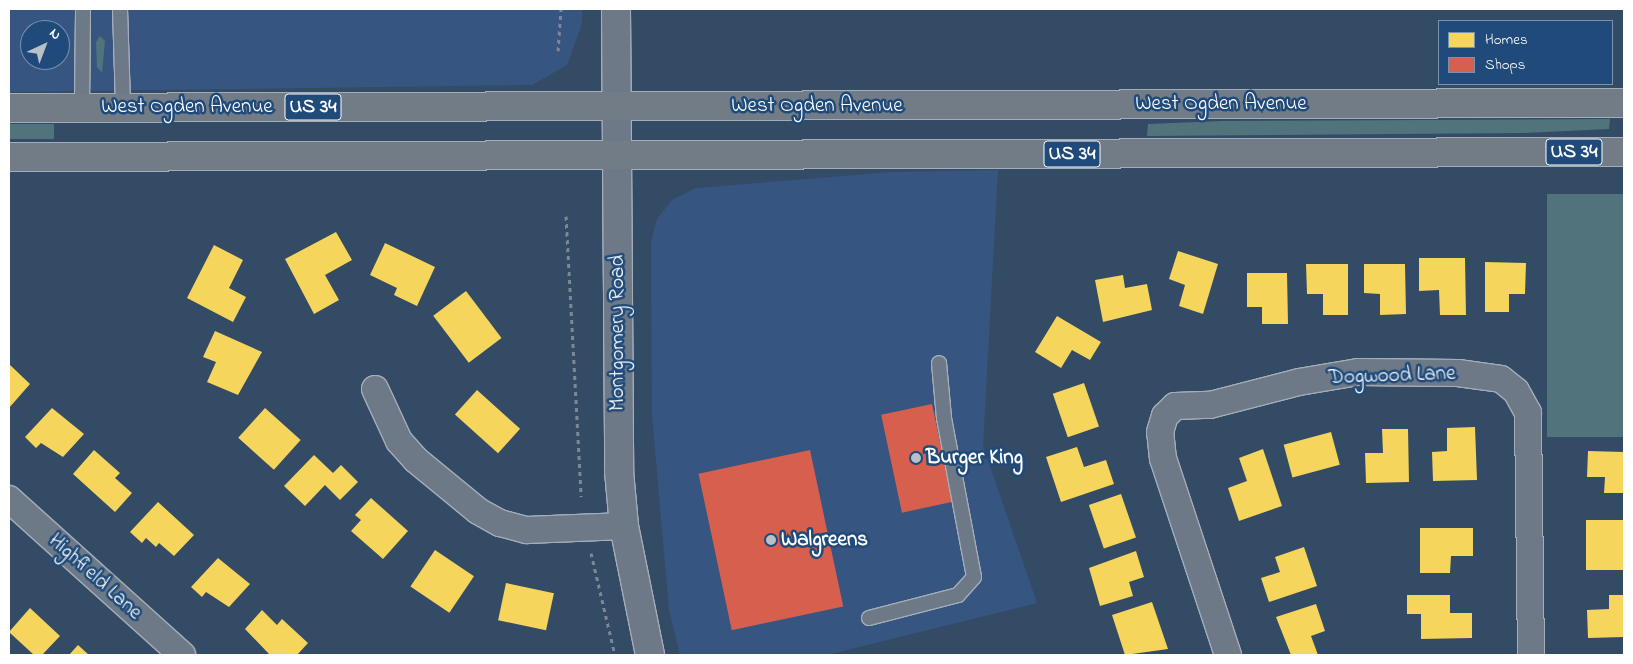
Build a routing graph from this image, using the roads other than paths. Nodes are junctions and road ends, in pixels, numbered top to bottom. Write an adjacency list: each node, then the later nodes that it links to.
1 (83, 9): 8 (lane)
2 (120, 9): 5 (lane)
3 (616, 9): 6 (street, Montgomery Road)
4 (1624, 103): 6 (main road, West Ogden Avenue / US 34)
5 (123, 107): 6 (main road, West Ogden Avenue / US 34); 8 (main road, West Ogden Avenue / US 34)
6 (618, 107): 10 (street, Montgomery Road)
7 (9, 108): 8 (main road, West Ogden Avenue / US 34)
8 (82, 108)
9 (1624, 152): 10 (main road, US 34)
10 (618, 156): 11 (main road, US 34); 15 (street, Montgomery Road)
11 (9, 157)
12 (939, 363): 16 (lane)
13 (375, 389): 15 (street)
14 (9, 499): 17 (street, Highfield Lane)
15 (624, 526): 18 (street, Montgomery Road)
16 (869, 618)
17 (182, 655)
18 (650, 655)
19 (1228, 655): 20 (street, Dogwood Lane)
20 (1530, 655)

